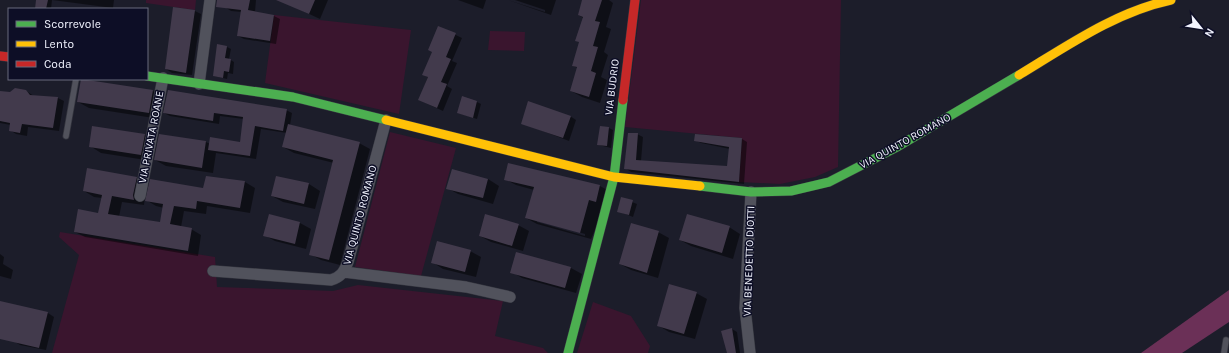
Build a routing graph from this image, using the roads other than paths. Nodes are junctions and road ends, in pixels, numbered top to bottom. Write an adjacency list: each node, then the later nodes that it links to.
1 (210, 0): 7 (street)
2 (635, 0): 10 (street, VIA BUDRIO)
3 (1171, 0): 11 (street, VIA QUINTO ROMANO)
4 (148, 76): 5 (street, VIA QUINTO ROMANO)
5 (163, 78): 7 (street, VIA QUINTO ROMANO); 12 (street, VIA PRIVATA ROANE)
6 (76, 80): 9 (lane)
7 (199, 84): 8 (street, VIA QUINTO ROMANO)
8 (386, 120): 10 (street, VIA QUINTO ROMANO); 14 (street, VIA QUINTO ROMANO)
9 (66, 136)
10 (614, 177): 11 (street, VIA QUINTO ROMANO); 17 (street)
11 (751, 192): 18 (street, VIA BENEDETTO DIOTTI)
12 (140, 196)
13 (213, 272): 14 (street, VIA QUINTO ROMANO)
14 (344, 272): 15 (street)
15 (510, 297)
16 (1226, 340): 19 (lane)
17 (568, 353)
18 (750, 353)
19 (1224, 353)

